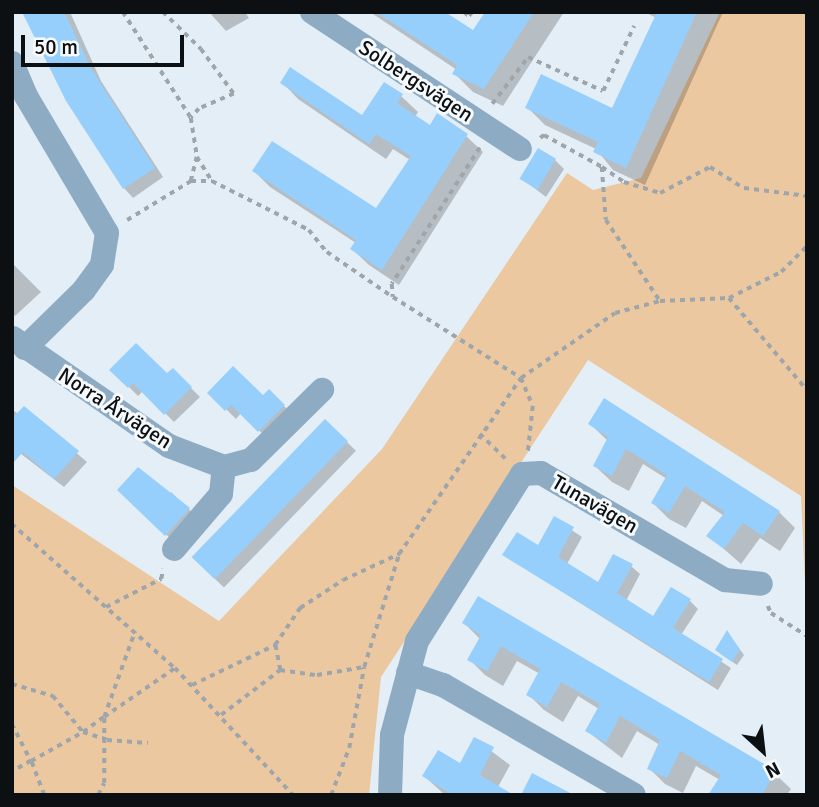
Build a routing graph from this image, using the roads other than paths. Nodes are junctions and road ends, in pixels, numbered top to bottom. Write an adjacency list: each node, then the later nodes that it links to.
1 (312, 12): 3 (street, Solbergsvägen)
2 (12, 63): 4 (street)
3 (520, 149)
4 (19, 343): 6 (street, Norra Årvägen)
5 (322, 390): 6 (street)
6 (224, 467): 7 (street)
7 (174, 549)
8 (761, 584): 9 (street, Tunavägen)
9 (408, 673): 10 (street, Tunavägen); 11 (street)
10 (390, 795)
11 (634, 795)

